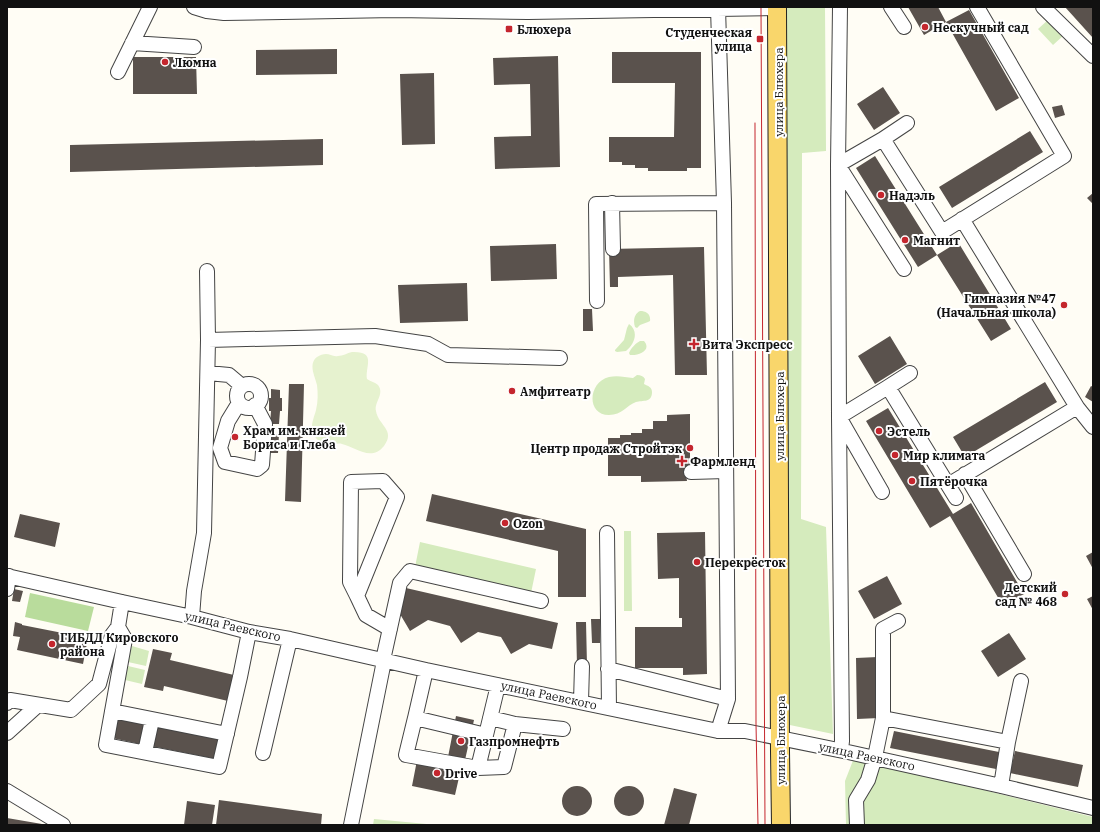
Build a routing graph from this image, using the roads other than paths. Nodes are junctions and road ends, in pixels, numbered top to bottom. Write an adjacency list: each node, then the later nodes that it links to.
1 (150, 7): 12 (street)
2 (194, 7): 8 (street)
3 (777, 7): 9 (street); 77 (main road, улица Блюхера)
4 (840, 7): 18 (street)
5 (892, 7): 11 (street)
6 (977, 7): 21 (street)
7 (1043, 7): 14 (street)
8 (395, 8): 10 (street)
9 (718, 8): 10 (street); 19 (street)
10 (527, 9)
11 (904, 27)
12 (132, 43): 13 (street); 15 (street)
13 (194, 47)
14 (1093, 56)
15 (118, 72)
16 (907, 123): 17 (street)
17 (883, 138): 18 (street); 21 (street)
18 (838, 165): 23 (street); 35 (street)
19 (724, 203): 20 (street); 38 (street)
20 (612, 204): 22 (street); 25 (street)
21 (962, 219): 34 (street)
22 (613, 249)
23 (904, 269)
24 (207, 271): 26 (street)
25 (597, 301)
26 (208, 340): 27 (street); 28 (street)
27 (560, 358)
28 (208, 373): 30 (street); 49 (street)
29 (910, 373): 31 (street)
30 (242, 386): 32 (street); 33 (street)
31 (888, 387): 35 (street); 40 (street)
32 (239, 403): 33 (street); 33 (street)
33 (255, 405)
34 (1077, 407): 36 (street); 39 (street)
35 (839, 417): 41 (street); 79 (street)
36 (1093, 427)
37 (690, 472): 38 (street)
38 (726, 472): 61 (street)
39 (965, 474): 40 (street); 44 (street)
40 (948, 485): 42 (street)
41 (882, 492)
42 (956, 498)
43 (607, 533): 57 (street)
44 (1024, 574)
45 (8, 580): 48 (street, улица Раевского)
46 (357, 596): 46 (street); 52 (street)
47 (541, 601): 52 (street)
48 (122, 602): 49 (street, улица Раевского); 51 (street)
49 (192, 617): 53 (street, улица Раевского)
50 (898, 620): 69 (street)
51 (118, 627): 64 (street); 66 (street)
52 (390, 629): 55 (street)
53 (249, 632): 54 (street, улица Раевского); 75 (street)
54 (290, 639): 55 (street, улица Раевского); 81 (street)
55 (382, 660): 58 (street, улица Раевского); 87 (street)
56 (582, 666): 62 (street)
57 (608, 669): 61 (street); 65 (street)
58 (426, 670): 60 (street, улица Раевского); 67 (street)
59 (1020, 681): 78 (street)
60 (498, 685): 62 (street, улица Раевского); 68 (street)
61 (728, 699): 73 (street)
62 (581, 702): 65 (street, улица Раевского)
63 (7, 703): 64 (street)
64 (38, 705): 74 (street)
65 (609, 708): 73 (street, улица Раевского)
66 (112, 711): 70 (street); 80 (street)
67 (415, 718): 76 (street); 83 (street)
68 (490, 718): 71 (street); 76 (street)
69 (883, 718): 78 (street); 82 (street)
70 (152, 720): 75 (street); 80 (street)
71 (515, 724): 72 (street); 83 (street)
72 (563, 729)
73 (718, 731): 77 (street, улица Раевского)
74 (7, 733)
75 (227, 734): 80 (street)
76 (486, 735): 83 (street)
77 (780, 738): 79 (street, улица Раевского); 89 (main road, улица Блюхера)
78 (1008, 742): 84 (street)
79 (841, 750): 82 (street, улица Раевского)
80 (145, 752)
81 (264, 753)
82 (875, 757): 84 (street, улица Раевского); 90 (street)
83 (478, 768)
84 (1001, 786): 86 (street, улица Раевского)
85 (7, 791): 88 (street)
86 (1093, 808)
87 (351, 824)
88 (63, 825)
89 (781, 825)
90 (857, 825)

